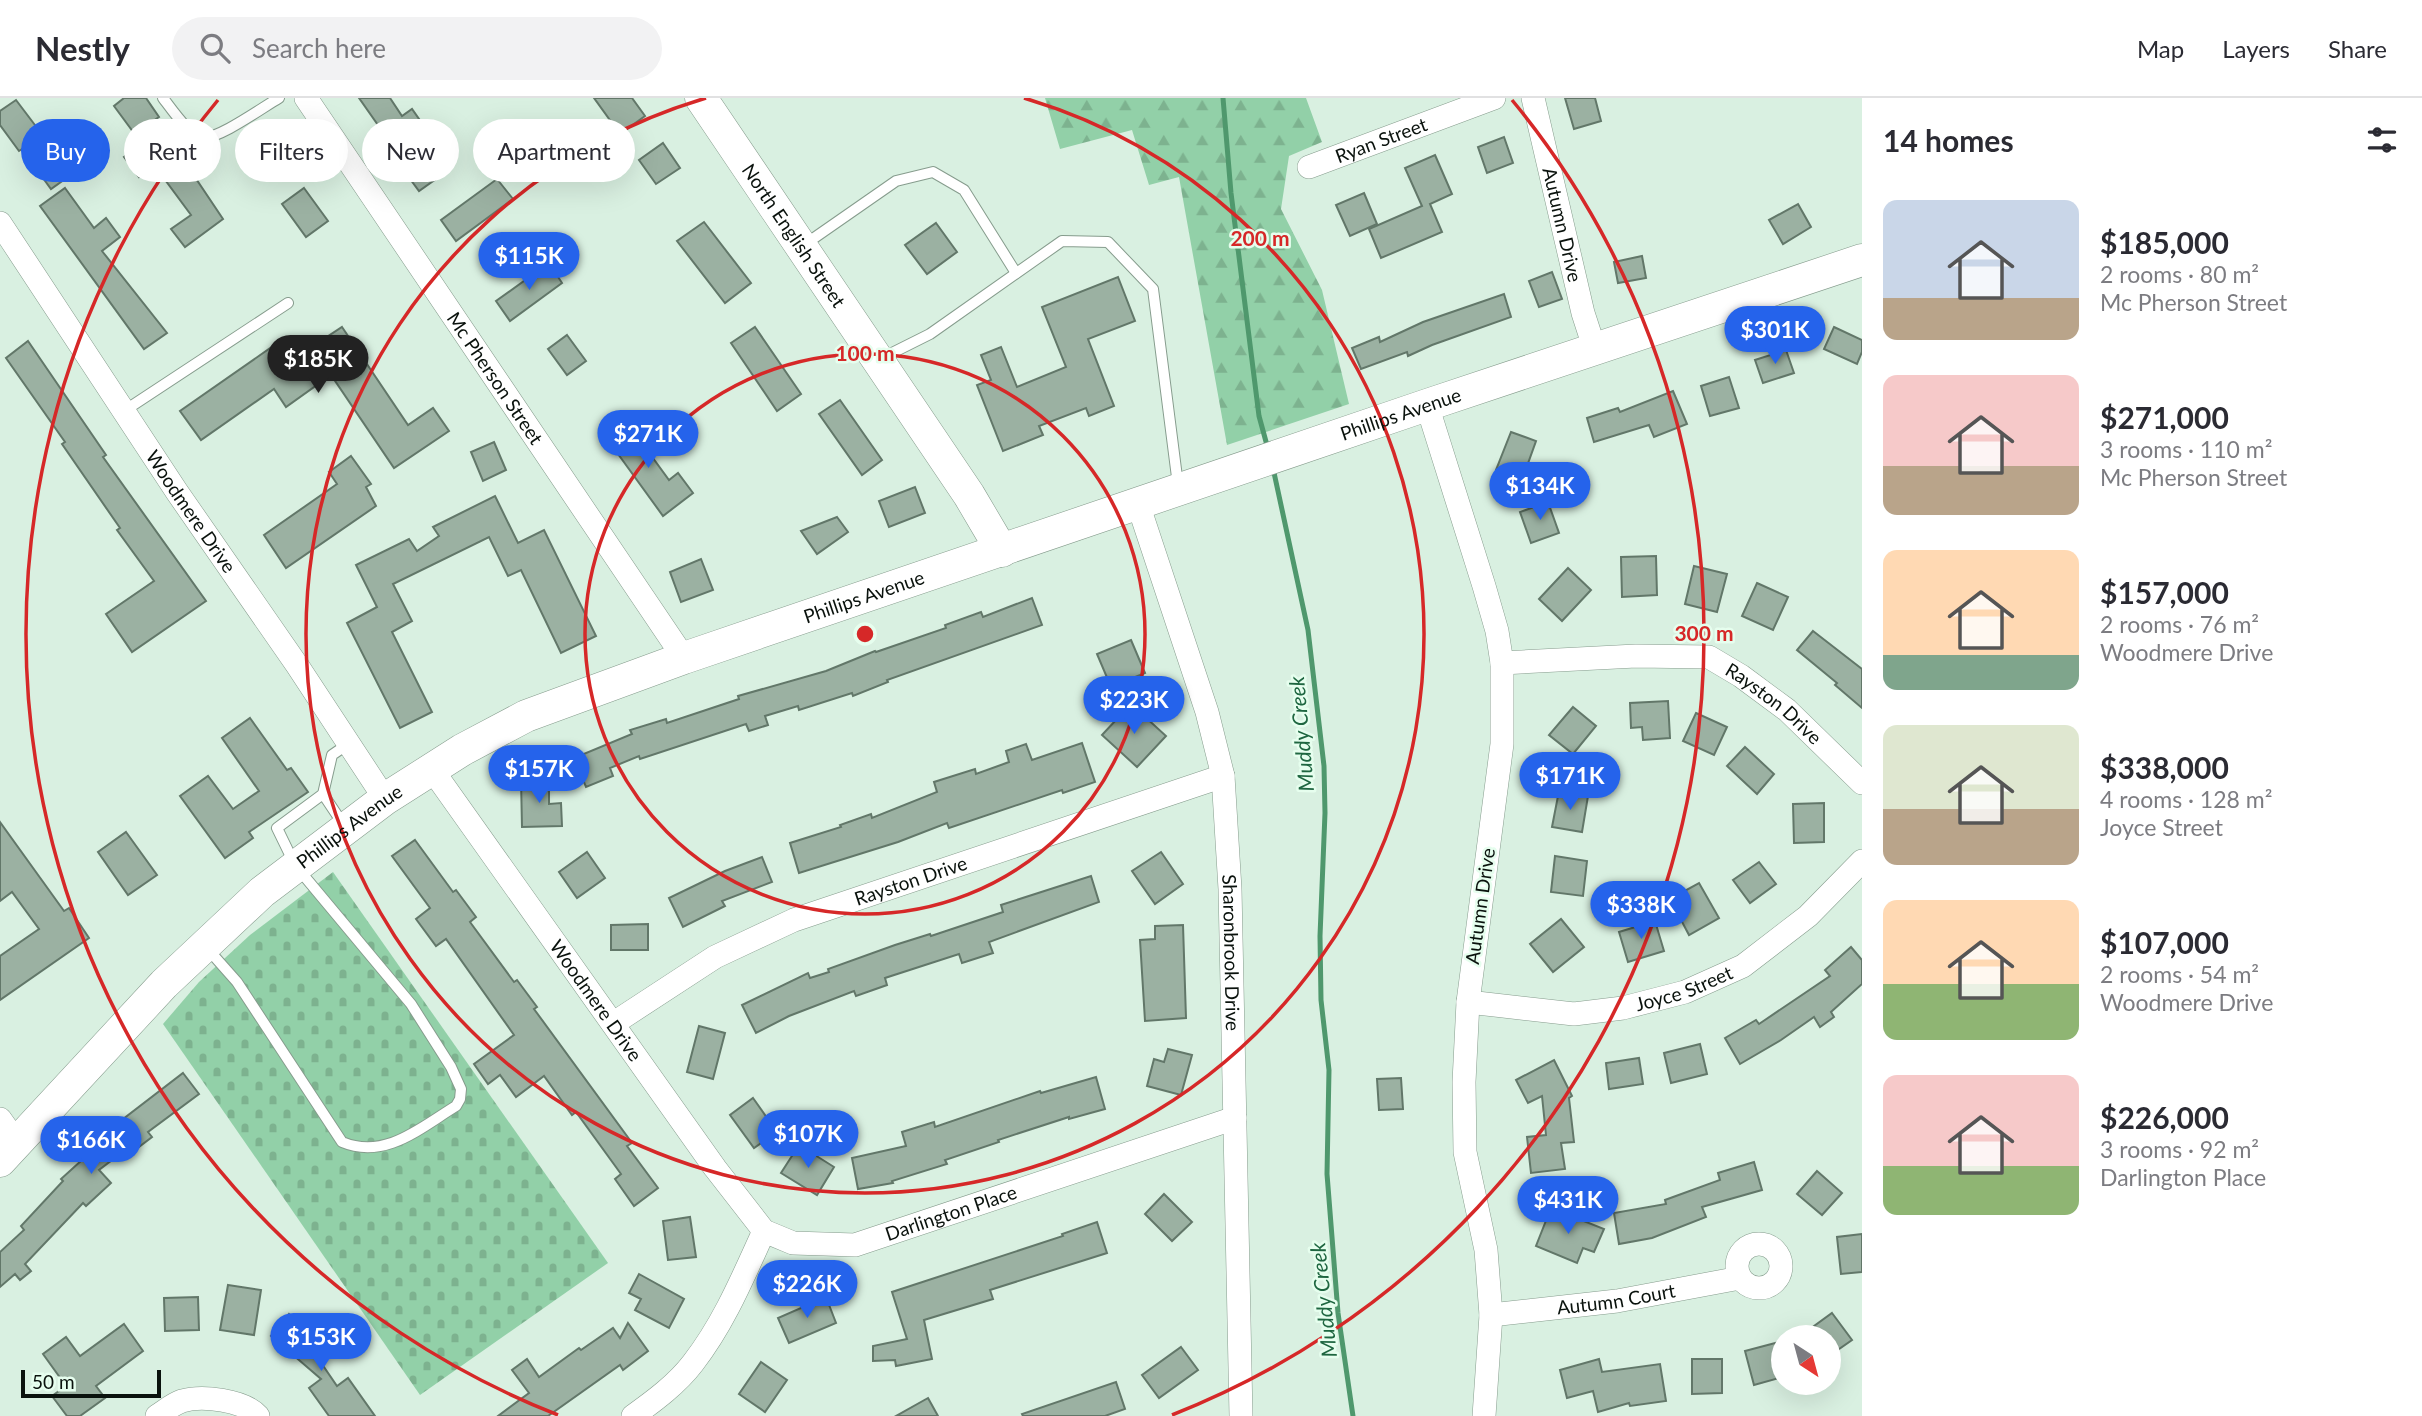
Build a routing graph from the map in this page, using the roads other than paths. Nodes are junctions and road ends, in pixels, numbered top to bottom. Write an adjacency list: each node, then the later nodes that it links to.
1 (163, 98): 2 (lane)
2 (279, 98)
3 (306, 98): 20 (street, Mc Pherson Street)
4 (701, 98): 9 (street, North English Street)
5 (1494, 98): 7 (street, Ryan Street)
6 (1533, 98): 13 (street, Autumn Drive)
7 (1309, 167)
8 (0, 223): 16 (street, Woodmere Drive)
9 (802, 246): 11 (lane); 14 (street, North English Street)
10 (1862, 260): 13 (street, Phillips Avenue)
11 (1016, 273): 14 (lane); 17 (lane)
12 (288, 303): 16 (lane)
13 (1595, 349): 15 (street, Phillips Avenue)
14 (878, 360): 19 (street, North English Street)
15 (1427, 405): 17 (street, Phillips Avenue); 21 (street, Autumn Drive)
16 (124, 411): 22 (street, Woodmere Drive)
17 (1178, 490): 18 (street, Phillips Avenue)
18 (1138, 504): 19 (street, Phillips Avenue); 24 (street, Sharonbrook Drive)
19 (1002, 551): 20 (street, Phillips Avenue)
20 (684, 658): 23 (street, Phillips Avenue)
21 (1502, 663): 25 (street, Rayston Drive); 32 (street, Autumn Drive)
22 (348, 744): 26 (lane); 27 (street, Woodmere Drive)
23 (431, 768): 27 (street, Phillips Avenue); 33 (street, Woodmere Drive)
24 (1223, 775): 33 (street, Rayston Drive); 34 (street, Sharonbrook Drive)
25 (1862, 783)
26 (323, 794): 28 (lane); 30 (lane)
27 (385, 799): 28 (street, Phillips Avenue)
28 (346, 828): 30 (street, Phillips Avenue)
29 (1862, 861): 32 (street, Joyce Street)
30 (295, 865): 31 (street, Phillips Avenue); 31 (lane)
31 (204, 945): 35 (street, Phillips Avenue)
32 (1468, 1002): 38 (street, Autumn Drive)
33 (614, 1023): 36 (street, Woodmere Drive)
34 (1235, 1118): 36 (street, Darlington Place); 42 (street, Sharonbrook Drive)
35 (6, 1141)
36 (764, 1231): 41 (street)
37 (1740, 1278): 38 (street, Autumn Court)
38 (1491, 1315): 43 (street, Autumn Drive)
39 (157, 1416): 40 (street)
40 (258, 1416)
41 (633, 1416)
42 (1241, 1416)
43 (1484, 1416)

